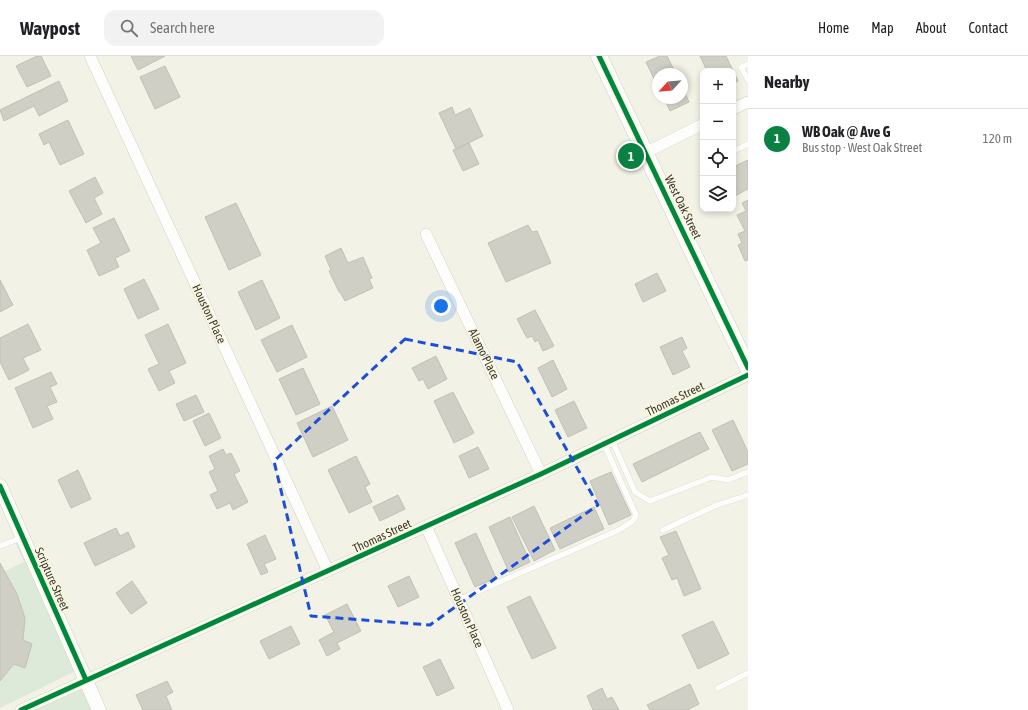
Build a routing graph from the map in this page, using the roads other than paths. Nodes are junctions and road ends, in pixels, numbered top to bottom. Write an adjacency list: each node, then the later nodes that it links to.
1 (90, 56): 23 (street, Houston Place)
2 (599, 56): 10 (main road, West Oak Street)
3 (748, 64): 4 (lane)
4 (748, 80)
5 (748, 102): 6 (street)
6 (736, 108)
7 (700, 126): 10 (street)
8 (748, 144): 9 (lane)
9 (736, 150)
10 (645, 153): 12 (main road, West Oak Street)
11 (426, 234): 16 (street, Alamo Place)
12 (748, 368)
13 (748, 375): 14 (street, Thomas Street)
14 (608, 442): 15 (lane); 16 (street, Thomas Street); 24 (lane)
15 (748, 472)
16 (541, 474): 19 (street, Thomas Street)
17 (0, 486): 21 (street, Scripture Street)
18 (748, 495): 20 (lane)
19 (426, 526): 23 (street, Thomas Street); 24 (street, Houston Place)
20 (663, 530)
21 (23, 537): 22 (lane); 26 (street, Scripture Street)
22 (0, 546)
23 (328, 571): 26 (street, Thomas Street)
24 (458, 600): 30 (street, Houston Place)
25 (748, 674): 27 (lane)
26 (86, 680): 28 (street, Thomas Street); 29 (street, Scripture Street)
27 (718, 688)
28 (21, 710)
29 (100, 710)
30 (508, 710)

